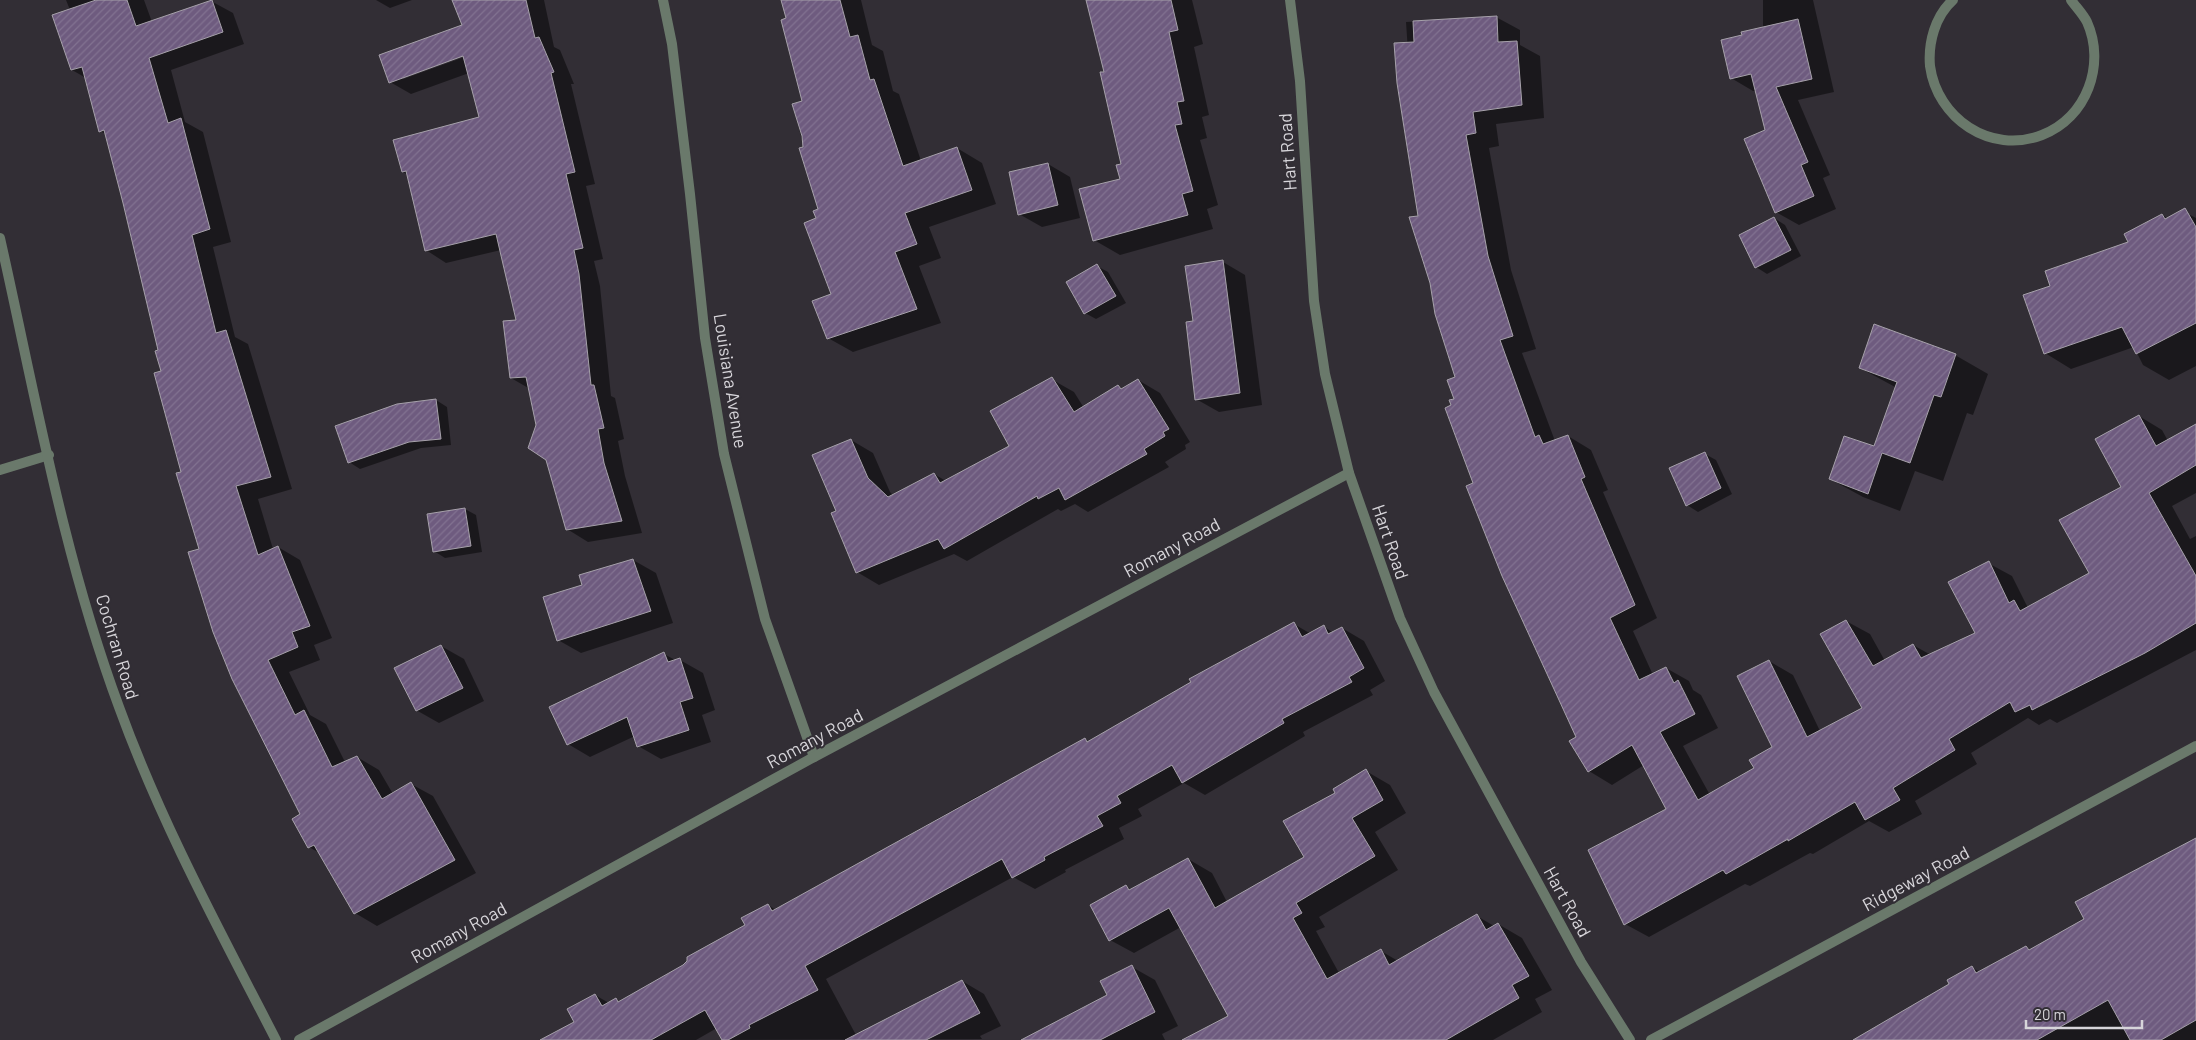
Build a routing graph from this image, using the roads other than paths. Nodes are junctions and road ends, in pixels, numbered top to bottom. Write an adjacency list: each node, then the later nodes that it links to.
1 (663, 0): 10 (street, Louisiana Avenue)
2 (1290, 0): 8 (street, Hart Road)
3 (1953, 0): 4 (street)
4 (2071, 0)
5 (0, 238): 6 (street, Cochran Road)
6 (49, 455): 7 (street); 11 (street, Cochran Road)
7 (0, 470)
8 (1349, 472): 10 (street, Romany Road); 13 (street, Hart Road)
9 (2196, 746): 14 (street, Ridgeway Road)
10 (814, 757): 12 (street, Romany Road)
11 (276, 1040)
12 (300, 1040)
13 (1630, 1040)
14 (1651, 1040)

